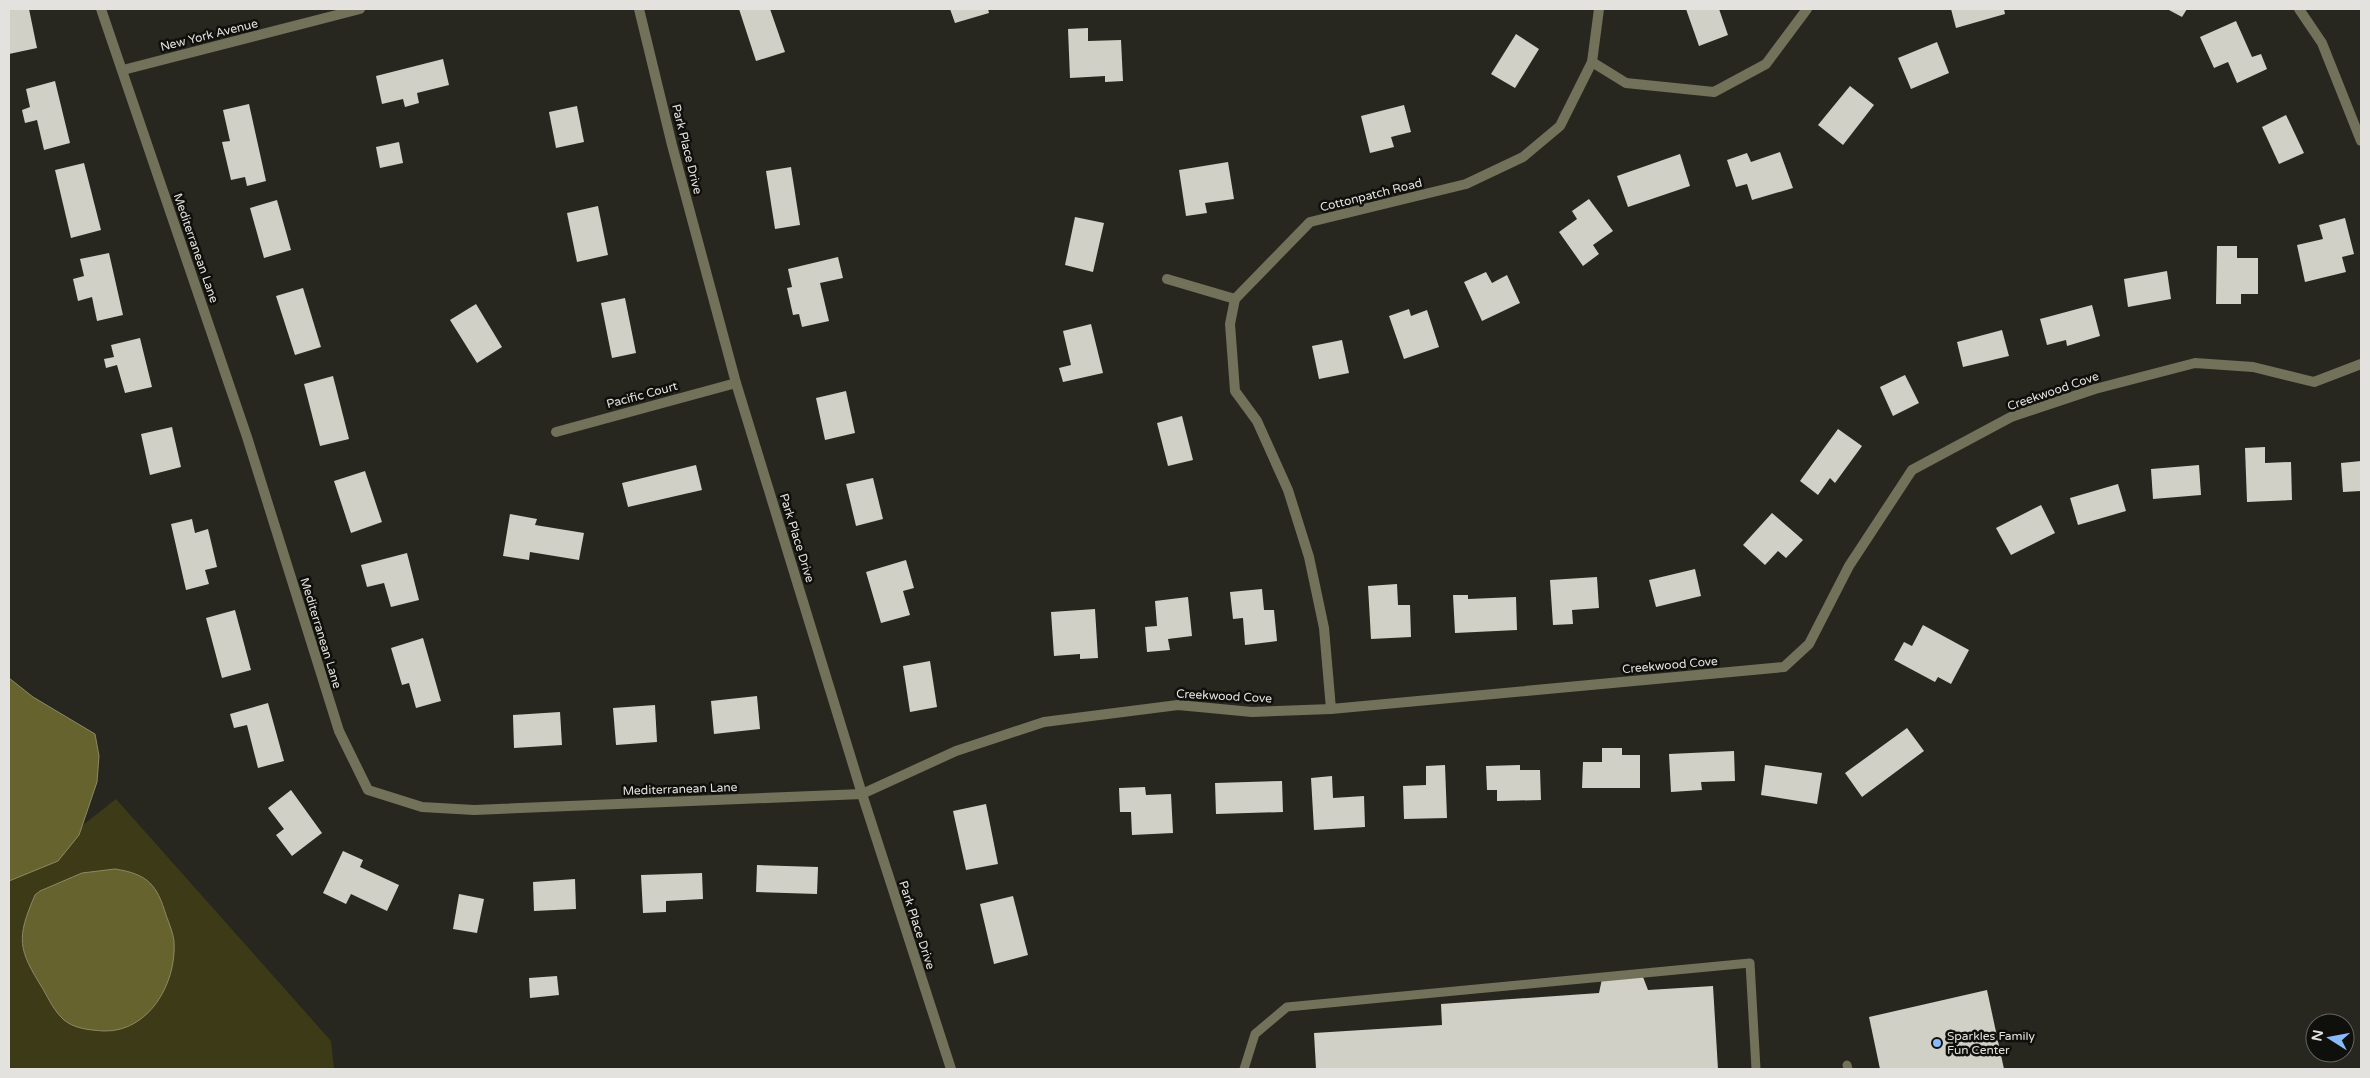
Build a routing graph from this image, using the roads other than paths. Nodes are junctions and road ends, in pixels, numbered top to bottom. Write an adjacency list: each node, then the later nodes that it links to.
1 (101, 9): 8 (street, Mediterranean Lane)
2 (360, 9): 8 (street, New York Avenue)
3 (640, 9): 13 (street, Park Place Drive)
4 (1599, 9): 7 (street, Cottonpatch Road)
5 (1807, 9): 7 (street)
6 (2299, 9): 9 (street)
7 (1592, 62): 11 (street, Cottonpatch Road)
8 (123, 70): 16 (street, Mediterranean Lane)
9 (2361, 141)
10 (1167, 279): 11 (street)
11 (1235, 299): 15 (street)
12 (2361, 364): 15 (street, Creekwood Cove)
13 (736, 383): 14 (street, Pacific Court); 16 (street, Park Place Drive)
14 (556, 432)
15 (1331, 709): 16 (street, Creekwood Cove)
16 (862, 794): 17 (street, Park Place Drive)
17 (951, 1069)
18 (1244, 1069): 19 (lane)
19 (1756, 1069)

